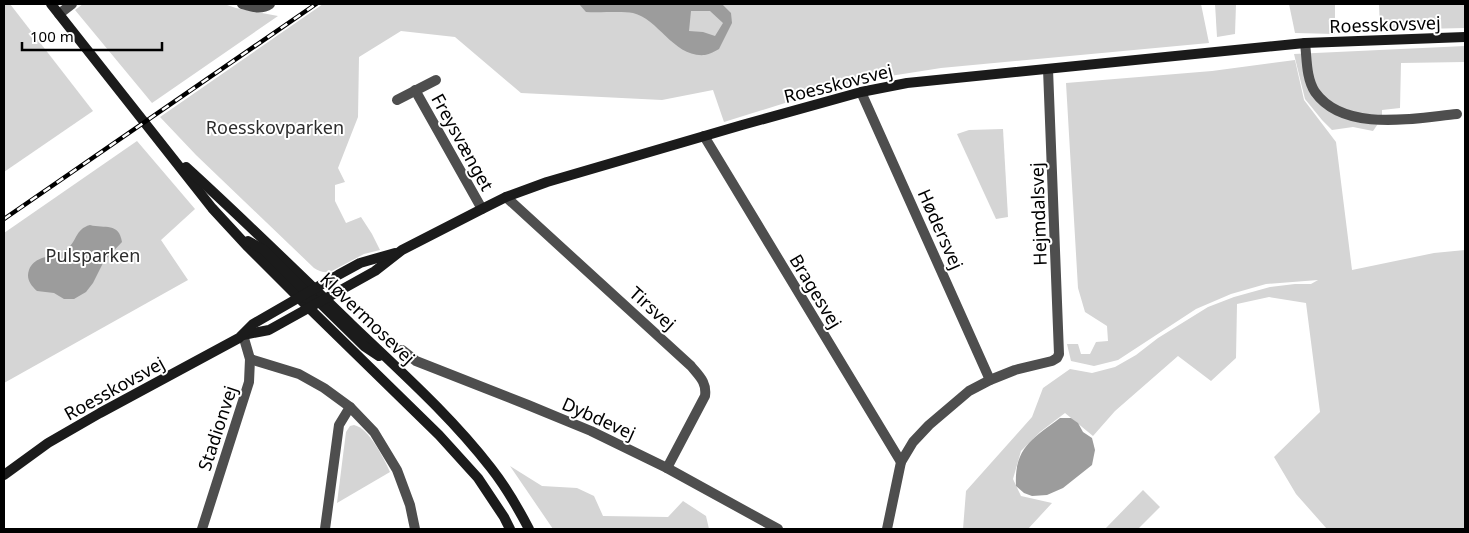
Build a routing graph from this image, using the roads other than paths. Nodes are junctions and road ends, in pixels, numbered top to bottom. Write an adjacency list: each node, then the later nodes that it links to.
1 (51, 4): 5 (street, Kløvermosevej)
2 (72, 4): 5 (street)
3 (242, 4): 4 (street)
4 (270, 4)
5 (60, 14): 15 (street, Kløvermosevej)
6 (1465, 37): 7 (street, Roesskovsvej)
7 (1305, 43): 8 (street, Roesskovsvej); 13 (street, Roesskovsvej)
8 (1048, 69): 11 (street, Roesskovsvej); 23 (street, Hejmdalsvej)
9 (436, 80): 10 (street, Freysvænget)
10 (415, 90): 12 (street, Freysvænget); 17 (street, Freysvænget)
11 (861, 92): 14 (street, Roesskovsvej); 23 (street, Hødersvej)
12 (397, 100)
13 (1456, 114)
14 (704, 136): 16 (street, Roesskovsvej); 25 (street, Bragesvej)
15 (165, 148): 19 (street, Kløvermosevej); 19 (street, Kløvermosevej)
16 (506, 197): 17 (street, Roesskovsvej); 26 (street, Tirsvej)
17 (482, 209): 18 (street, Roesskovsvej)
18 (402, 250): 19 (street, Roesskovsvej); 19 (street, Roesskovsvej)
19 (312, 298): 20 (street, Roesskovsvej); 31 (street, Kløvermosevej); 32 (street, Kløvermosevej)
20 (243, 335): 22 (street, Stadionvej); 27 (street, Roesskovsvej)
21 (402, 350): 26 (street, Dybdevej)
22 (250, 358): 24 (street); 28 (street, Stadionvej)
23 (990, 380): 25 (street)
24 (350, 407): 29 (street); 30 (street)
25 (901, 462): 34 (street)
26 (667, 468): 33 (street, Dybdevej)
27 (4, 475)
28 (202, 529)
29 (325, 529)
30 (415, 529)
31 (510, 529)
32 (529, 529)
33 (778, 529)
34 (887, 529)

